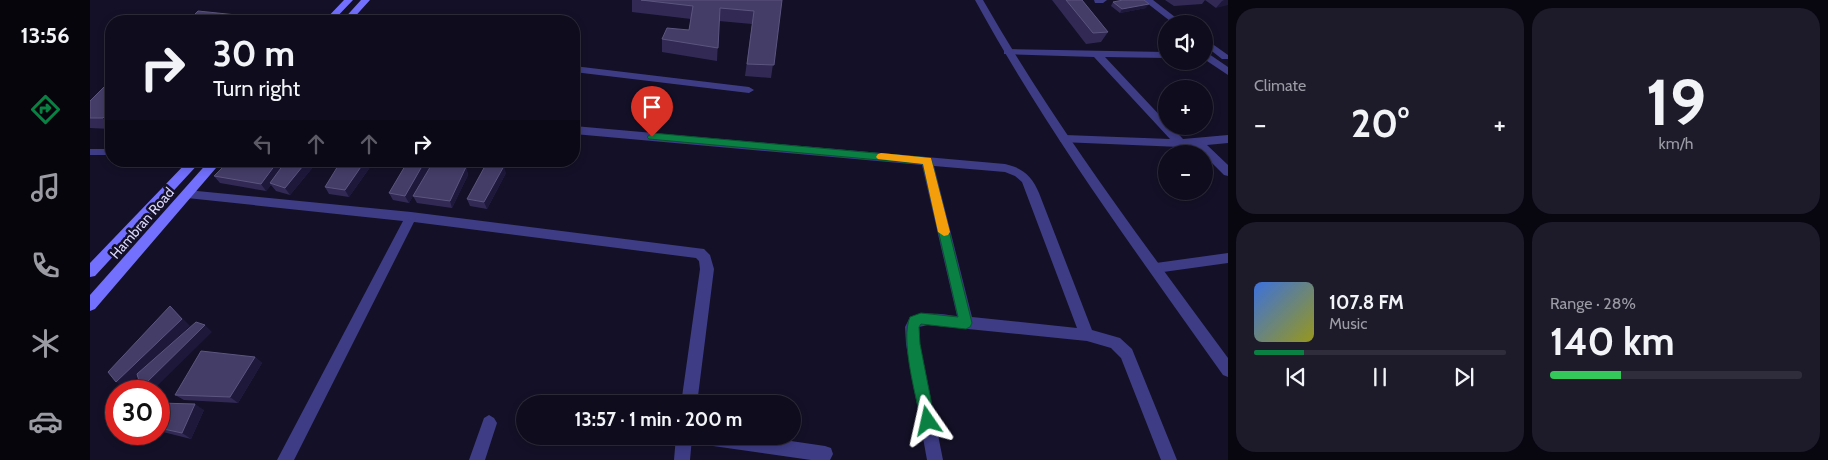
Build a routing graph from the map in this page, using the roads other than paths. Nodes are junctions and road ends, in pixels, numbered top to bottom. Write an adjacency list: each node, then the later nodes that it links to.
1 (349, 0): 5 (main road)
2 (366, 0): 6 (main road)
3 (979, 0): 9 (street)
4 (1147, 0): 7 (street)
5 (334, 15)
6 (352, 15)
7 (1168, 15)
8 (1213, 47): 13 (street)
9 (1007, 52): 10 (street); 19 (street)
10 (1097, 54): 11 (street); 22 (street)
11 (1158, 56)
12 (1213, 56): 13 (street)
13 (1227, 57)
14 (1213, 62): 16 (street)
15 (580, 70): 17 (street)
16 (1228, 72)
17 (749, 90)
18 (580, 131): 25 (street)
19 (1066, 139): 22 (street); 32 (street)
20 (1228, 139): 21 (street)
21 (1197, 141): 22 (street); 28 (street)
22 (1180, 143)
23 (90, 152): 24 (lane)
24 (105, 152)
25 (927, 161): 35 (street); 36 (street)
26 (188, 167): 33 (main road, Hambran Road)
27 (211, 167): 29 (main road, Hambran Road)
28 (1228, 172)
29 (187, 194): 30 (street); 34 (main road, Hambran Road)
30 (411, 217): 38 (street); 43 (street)
31 (1228, 258): 32 (street)
32 (1156, 268): 37 (street)
33 (90, 272)
34 (90, 305)
35 (966, 323): 36 (street); 46 (street)
36 (1087, 335): 47 (street)
37 (1228, 370)
38 (690, 395)
39 (489, 423): 44 (street)
40 (683, 445): 45 (street)
41 (762, 445): 42 (street)
42 (825, 454)
43 (285, 460)
44 (477, 460)
45 (682, 460)
46 (935, 460)
47 (1169, 460)

